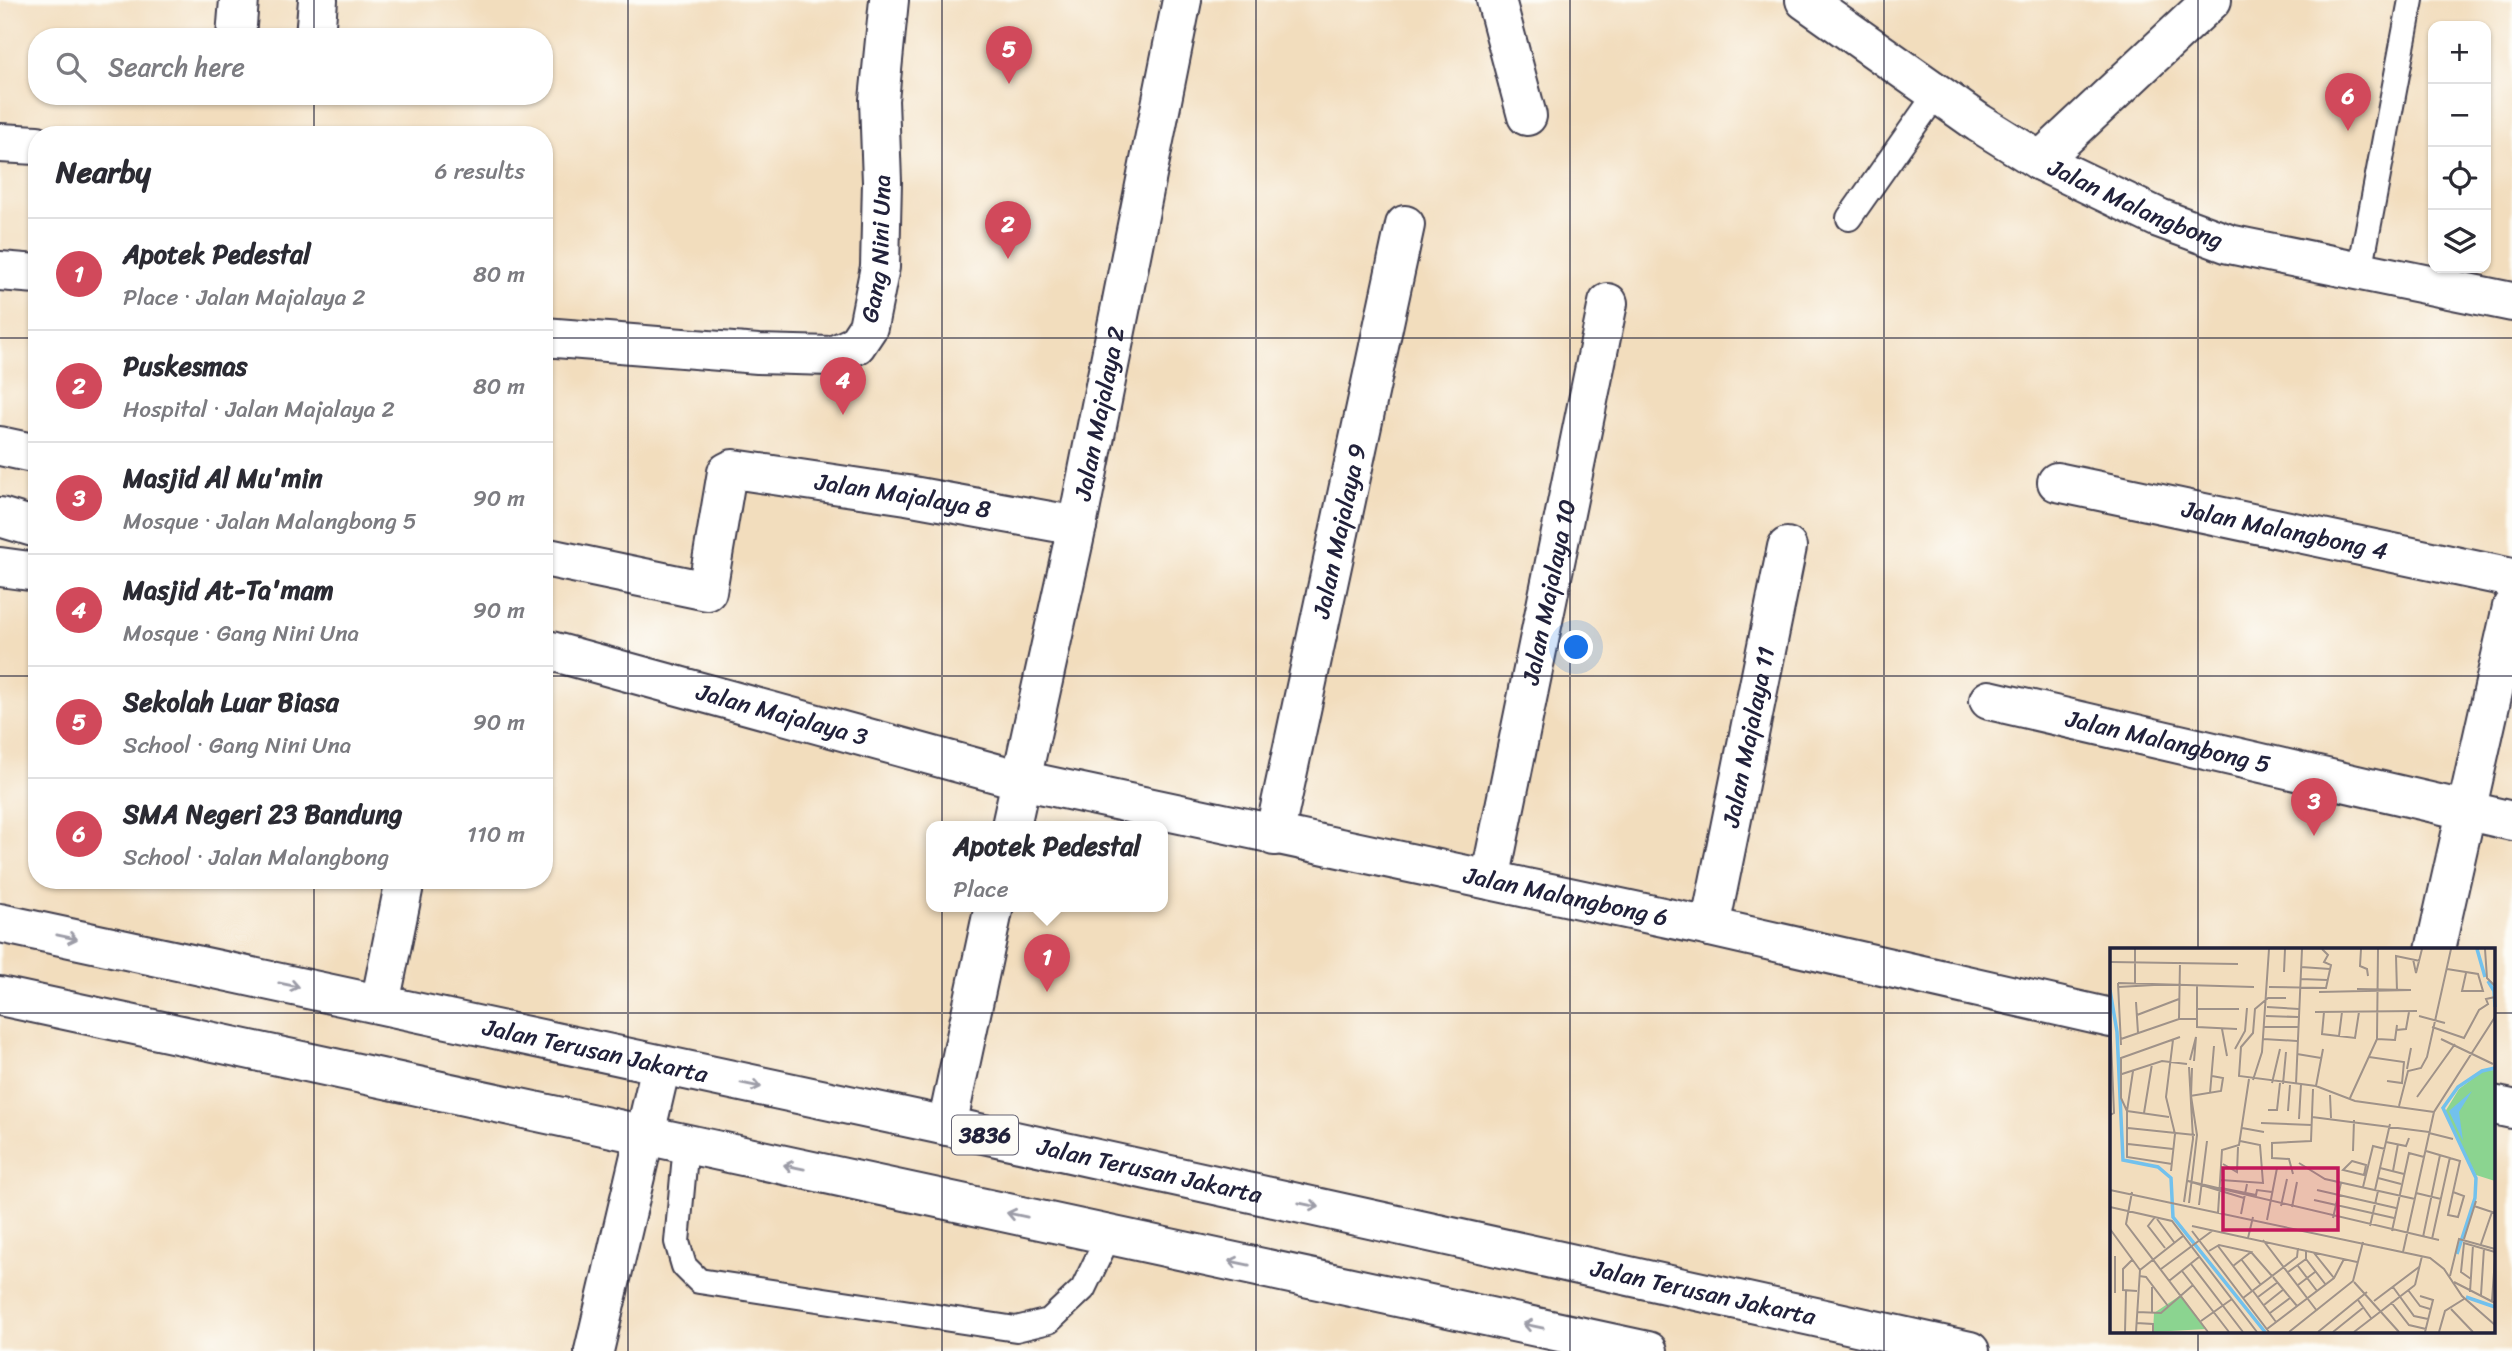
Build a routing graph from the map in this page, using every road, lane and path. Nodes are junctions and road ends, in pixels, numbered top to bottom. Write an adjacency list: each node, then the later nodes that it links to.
1 (239, 0): 9 (street)
2 (318, 0): 10 (street)
3 (889, 0): 23 (street, Gang Nini Una)
4 (1182, 0): 31 (street, Jalan Majalaya 2)
5 (1496, 0): 12 (street)
6 (1805, 0): 11 (street, Jalan Malangbong)
7 (2212, 0): 15 (street)
8 (2411, 0): 19 (lane)
9 (237, 28)
10 (316, 28)
11 (1937, 93): 15 (street, Jalan Malangbong); 16 (lane)
12 (1527, 116)
13 (0, 143): 14 (street)
14 (28, 145)
15 (2040, 161): 19 (street, Jalan Malangbong)
16 (1849, 218)
17 (1405, 225): 44 (street, Jalan Majalaya 9)
18 (0, 271): 20 (street)
19 (2360, 271): 21 (street, Jalan Malangbong)
20 (28, 274)
21 (2512, 302)
22 (1608, 303): 45 (street, Jalan Majalaya 10)
23 (553, 338)
24 (0, 446): 25 (street)
25 (28, 452)
26 (2057, 482): 36 (street, Jalan Malangbong 4)
27 (0, 501): 28 (street)
28 (28, 509)
29 (0, 517): 30 (street)
30 (28, 525)
31 (1077, 526): 33 (street, Jalan Majalaya 8); 40 (street, Jalan Majalaya 2)
32 (1787, 547): 49 (street, Jalan Majalaya 11)
33 (553, 559)
34 (0, 567): 35 (street)
35 (28, 571)
36 (2512, 578)
37 (2512, 607): 41 (street)
38 (553, 651): 40 (street, Jalan Majalaya 3)
39 (1989, 700): 41 (street, Jalan Malangbong 5)
40 (1021, 780): 42 (street, Jalan Majalaya 2); 44 (street, Jalan Malangbong 6)
41 (2468, 811): 43 (street, Jalan Malangbong 5); 50 (street)
42 (1012, 821)
43 (2512, 821)
44 (1274, 836): 45 (street, Jalan Malangbong 6)
45 (1490, 880): 49 (street, Jalan Malangbong 6)
46 (403, 889): 52 (street)
47 (993, 912): 57 (street)
48 (0, 923): 52 (street, Jalan Terusan Jakarta / 3836, one-way to 52)
49 (1710, 927): 53 (street, Jalan Malangbong 6)
50 (2435, 948)
51 (0, 996): 58 (street)
52 (380, 1004): 54 (street, Jalan Terusan Jakarta / 3836)
53 (2110, 1018)
54 (661, 1066): 57 (street, Jalan Terusan Jakarta / 3836, one-way to 57); 58 (street)
55 (2494, 1105): 56 (street)
56 (2512, 1109)
57 (947, 1126): 63 (street, Jalan Terusan Jakarta / 3836, one-way to 63)
58 (646, 1136): 59 (street); 61 (street)
59 (686, 1144): 60 (street, one-way to 59); 60 (lane)
60 (1110, 1235): 62 (street, one-way to 60)
61 (594, 1351)
62 (1648, 1351)
63 (1970, 1351)

